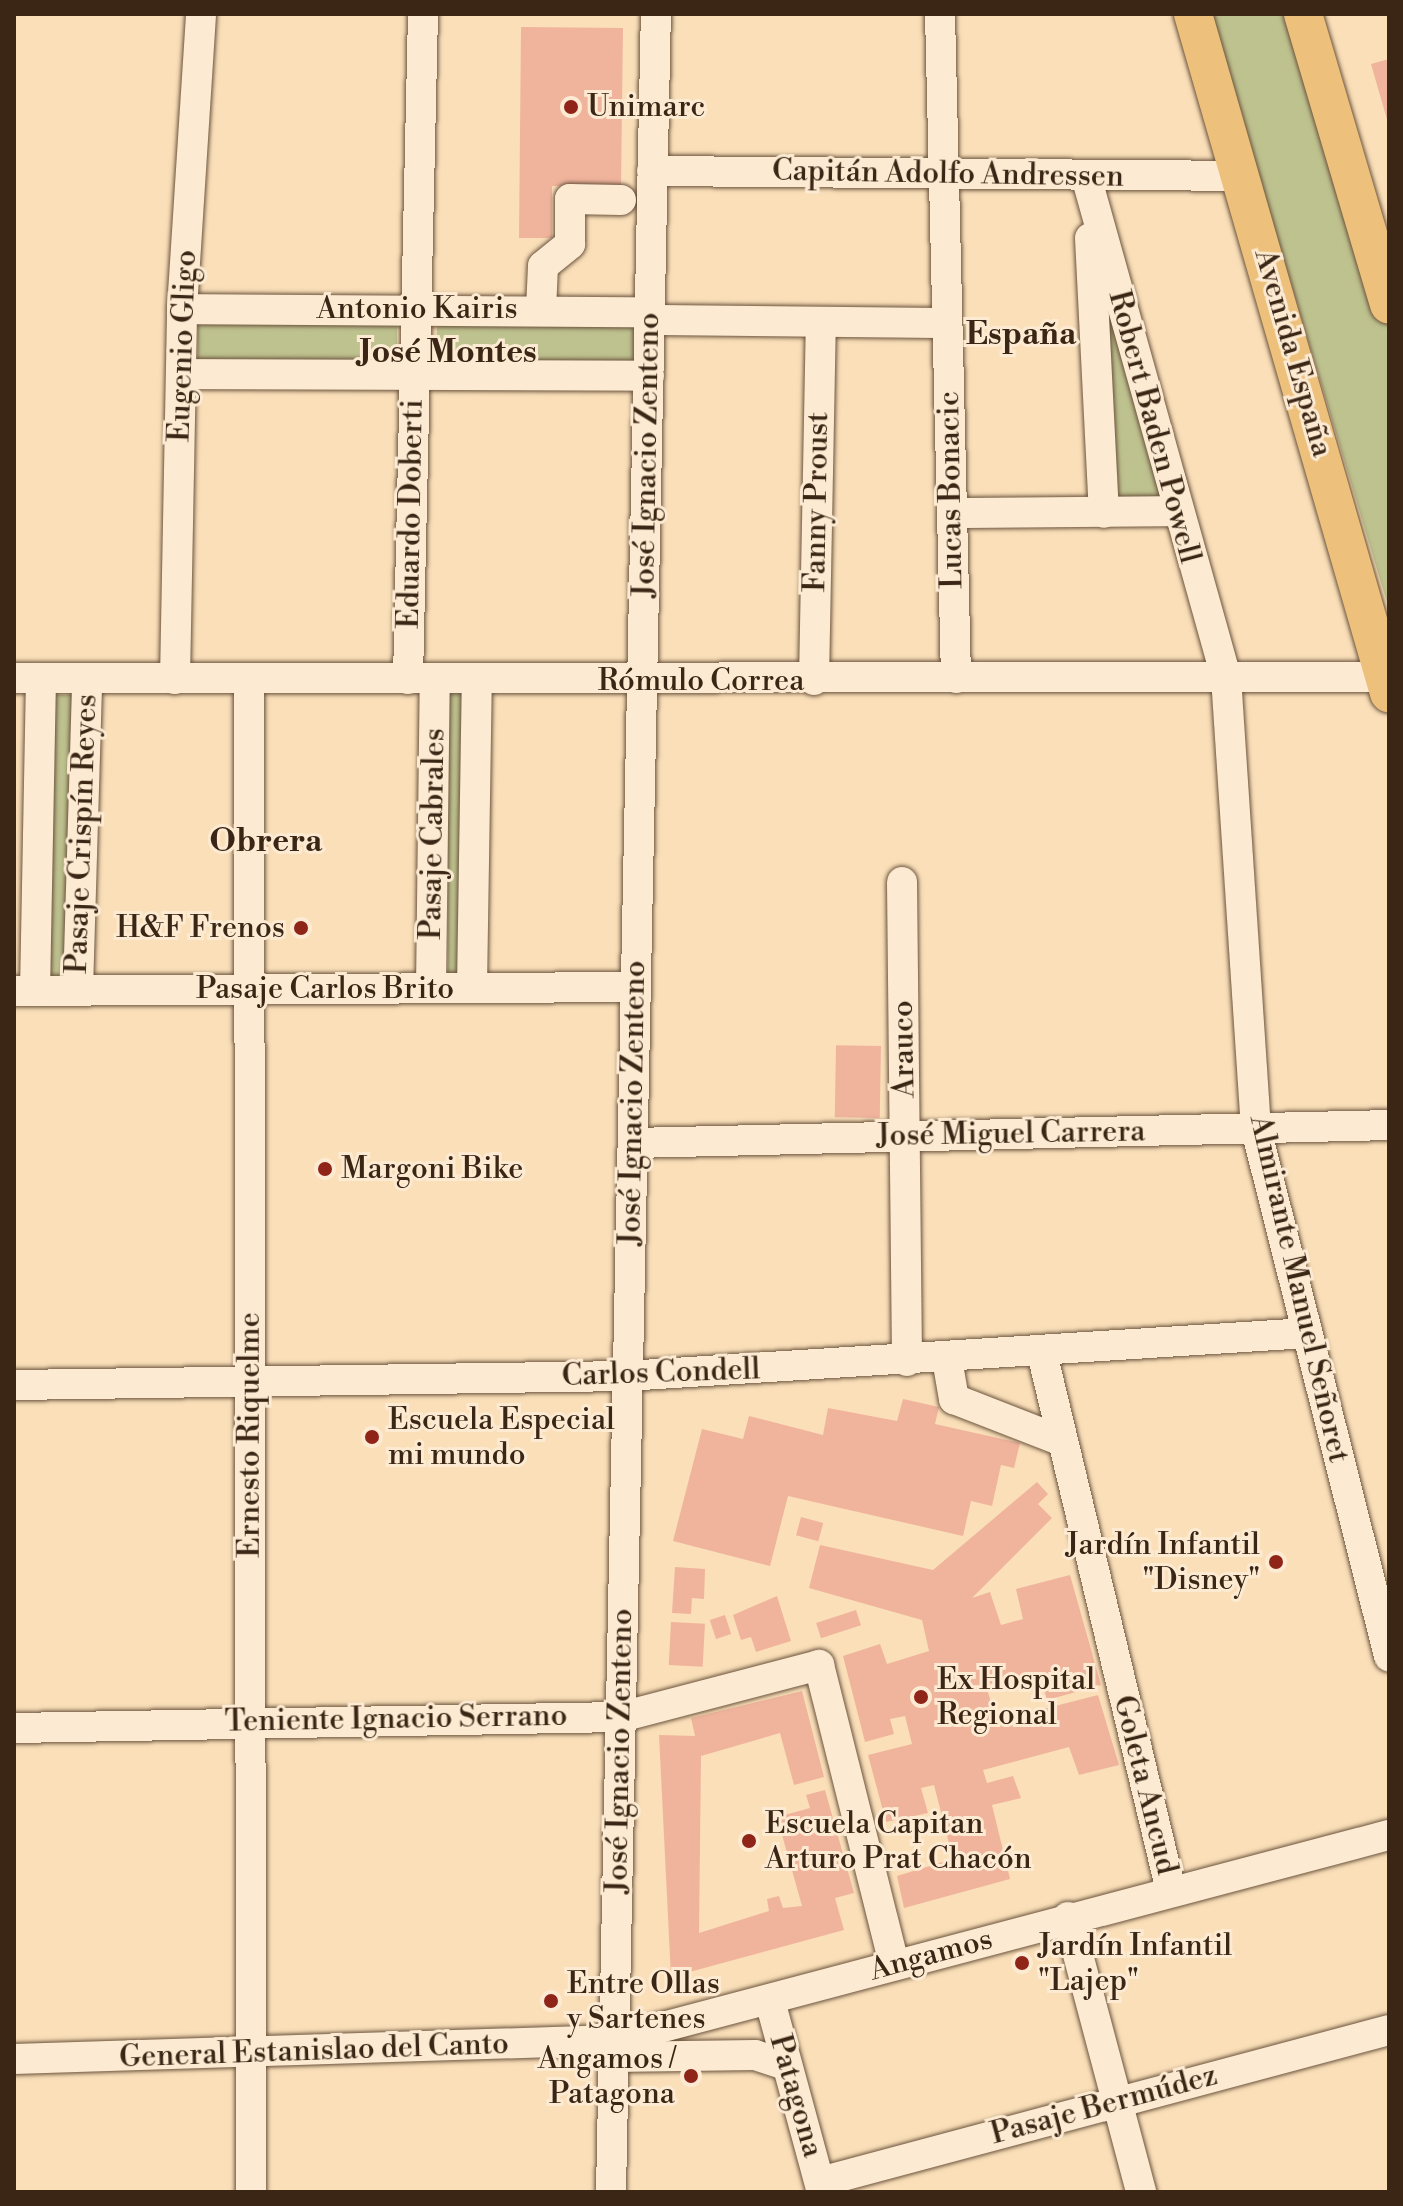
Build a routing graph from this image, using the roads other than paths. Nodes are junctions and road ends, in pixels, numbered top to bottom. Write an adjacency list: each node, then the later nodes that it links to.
1 (201, 14): 13 (street, Eugenio Gligo)
2 (423, 14): 14 (street, Eduardo Doberti)
3 (656, 14): 7 (street, José Ignacio Zenteno)
4 (940, 14): 8 (street, Lucas Bonacic)
5 (1193, 14): 10 (main road, Avenida España)
6 (1303, 14): 12 (main road)
7 (652, 171): 8 (street, Capitán Adolfo Andressen); 16 (street, José Ignacio Zenteno)
8 (943, 174): 9 (street, Capitán Adolfo Andressen); 17 (street, Lucas Bonacic)
9 (1086, 176): 10 (street, Capitán Adolfo Andressen); 22 (street, Robert Baden Powell); 24 (street)
10 (1243, 176): 35 (main road, Avenida España)
11 (621, 200): 15 (street)
12 (1389, 305)
13 (182, 309): 14 (street, Antonio Kairis); 19 (street, Eugenio Gligo)
14 (416, 309): 15 (street, Antonio Kairis); 20 (street, Eduardo Doberti)
15 (541, 310): 16 (street, Antonio Kairis)
16 (651, 316): 18 (street, Antonio Kairis); 21 (street, José Ignacio Zenteno)
17 (947, 323): 18 (street, Antonio Kairis); 23 (street, Lucas Bonacic)
18 (821, 324): 33 (street, Fanny Proust)
19 (181, 374): 20 (street); 29 (street, Eugenio Gligo)
20 (415, 375): 21 (street); 31 (street, Eduardo Doberti)
21 (649, 376): 34 (street, José Ignacio Zenteno)
22 (1176, 511): 24 (street); 25 (street, Robert Baden Powell)
23 (952, 513): 24 (street); 28 (street, Lucas Bonacic)
24 (1104, 513)
25 (1226, 677): 28 (street, Rómulo Correa); 35 (street, Rómulo Correa); 44 (street, Almirante Manuel Señoret)
26 (27, 678): 27 (street, Rómulo Correa); 42 (street, Pasaje Crispín Reyes)
27 (87, 678): 29 (street, Rómulo Correa); 41 (street, Pasaje Crispín Reyes)
28 (956, 678): 33 (street, Rómulo Correa)
29 (175, 679): 30 (street, Rómulo Correa)
30 (249, 679): 31 (street, Rómulo Correa); 40 (street, Ernesto Riquelme)
31 (421, 679): 32 (street, Rómulo Correa); 38 (street, Pasaje Cabrales)
32 (477, 680): 34 (street, Rómulo Correa); 39 (street, Pasaje Cabrales)
33 (814, 680): 34 (street, Rómulo Correa)
34 (641, 682): 37 (street, José Ignacio Zenteno)
35 (1387, 682)
36 (902, 882): 45 (street, Arauco)
37 (636, 987): 39 (street, Pasaje Carlos Brito); 46 (street, José Ignacio Zenteno)
38 (431, 988): 39 (street, Pasaje Carlos Brito); 40 (street, Pasaje Carlos Brito)
39 (472, 988)
40 (249, 989): 41 (street, Pasaje Carlos Brito); 52 (street, Ernesto Riquelme)
41 (78, 990): 42 (street, Pasaje Carlos Brito)
42 (25, 991)
43 (1389, 1125): 44 (street, José Miguel Carrera)
44 (1256, 1129): 45 (street, José Miguel Carrera); 47 (street, Almirante Manuel Señoret)
45 (905, 1136): 46 (street, José Miguel Carrera); 50 (street, Arauco)
46 (633, 1143): 51 (street, José Ignacio Zenteno)
47 (1308, 1333): 48 (street, Carlos Condell); 55 (street, Almirante Manuel Señoret)
48 (1042, 1353): 49 (street, Carlos Condell); 54 (street, Goleta Ancud)
49 (947, 1359): 50 (street, Carlos Condell); 54 (street)
50 (907, 1361): 51 (street, Carlos Condell)
51 (626, 1376): 52 (street, Carlos Condell); 56 (street, José Ignacio Zenteno)
52 (250, 1381): 53 (street, Carlos Condell); 57 (street, Ernesto Riquelme)
53 (14, 1385)
54 (1062, 1441): 60 (street, Goleta Ancud)
55 (1389, 1656)
56 (621, 1717): 57 (street, Teniente Ignacio Serrano); 62 (street, Teniente Ignacio Serrano); 65 (street, José Ignacio Zenteno)
57 (250, 1720): 58 (street, Teniente Ignacio Serrano); 66 (street, Ernesto Riquelme)
58 (14, 1728)
59 (1389, 1835): 60 (street, Angamos)
60 (1171, 1891): 61 (street, Angamos)
61 (1068, 1917): 62 (street, Angamos); 69 (street)
62 (894, 1964): 63 (street, Angamos)
63 (770, 2001): 65 (street, Angamos); 68 (street, Patagona)
64 (1389, 2030): 69 (street, Pasaje Bermúdez)
65 (613, 2049): 66 (street, General Estanislao del Canto); 68 (street); 72 (street, José Ignacio Zenteno)
66 (251, 2057): 67 (street, General Estanislao del Canto); 71 (street, Ernesto Riquelme)
67 (14, 2059)
68 (785, 2065): 70 (street, Patagona)
69 (1116, 2101): 70 (street, Pasaje Bermúdez); 73 (street)
70 (821, 2187)
71 (251, 2192)
72 (611, 2192)
73 (1141, 2192)

